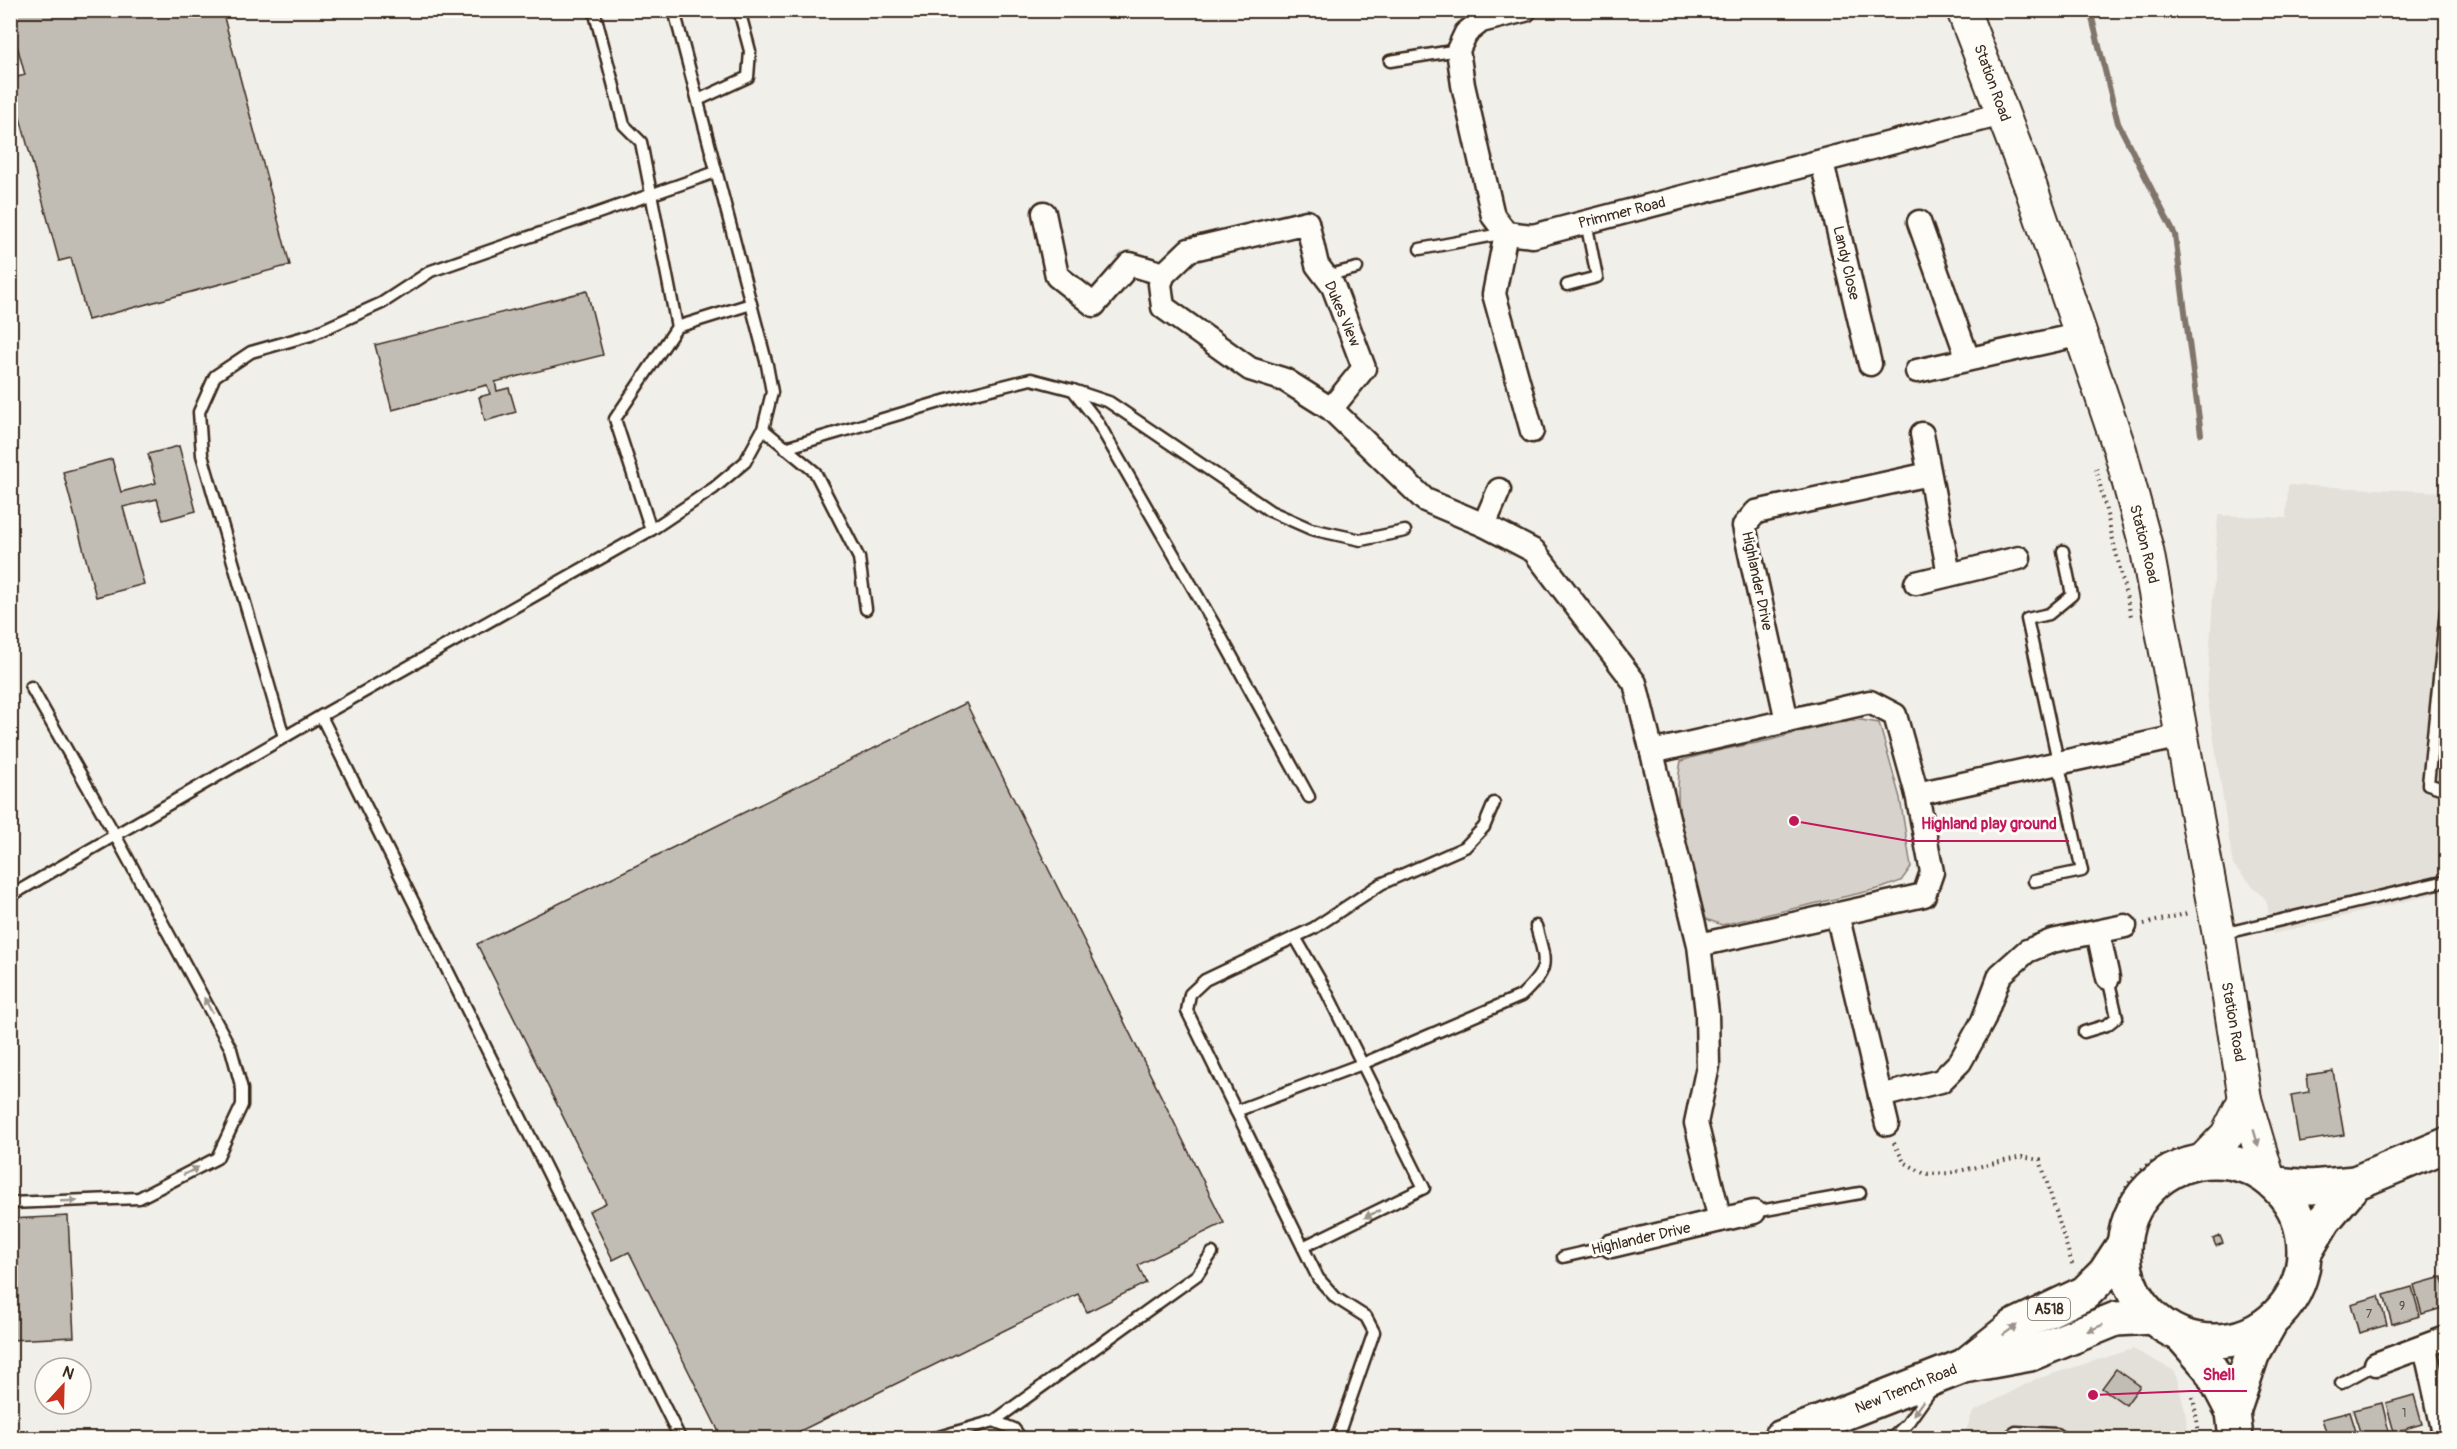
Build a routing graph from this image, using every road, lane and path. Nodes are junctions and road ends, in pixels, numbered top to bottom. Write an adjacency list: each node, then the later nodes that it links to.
1 (594, 10): 12 (lane)
2 (674, 10): 8 (lane)
3 (739, 10): 8 (lane)
4 (1525, 10): 6 (street)
5 (1963, 10): 9 (street, Station Road)
6 (1458, 51): 7 (lane); 16 (street)
7 (1390, 61)
8 (698, 100): 11 (lane)
9 (2002, 114): 10 (street, Primmer Road); 24 (street, Station Road)
10 (1822, 162): 14 (street, Primmer Road); 26 (street, Landy Close)
11 (716, 172): 12 (lane); 22 (lane)
12 (652, 194): 23 (lane); 51 (lane)
13 (1044, 213): 19 (street)
14 (1586, 222): 16 (street, Primmer Road); 21 (lane)
15 (1919, 222): 25 (street)
16 (1506, 233): 17 (lane); 31 (street)
17 (1420, 249)
18 (1357, 268): 20 (lane)
19 (1164, 274): 20 (street, Dukes View); 29 (street)
20 (1325, 276): 29 (street, Dukes View)
21 (1568, 285)
22 (751, 304): 23 (lane); 30 (lane)
23 (677, 327): 38 (lane)
24 (2080, 332): 25 (street); 50 (street, Station Road)
25 (1968, 359): 27 (street)
26 (1870, 364)
27 (1917, 371)
28 (1073, 390): 33 (lane); 39 (lane); 56 (lane)
29 (1331, 409): 37 (street)
30 (763, 429): 33 (lane); 38 (lane)
31 (1532, 431)
32 (1922, 434): 35 (street)
33 (785, 448): 44 (lane)
34 (2094, 463): 46 (path)
35 (1929, 474): 42 (street); 49 (street, Highlander Drive)
36 (1499, 490): 37 (street)
37 (1484, 525): 52 (street)
38 (651, 530): 48 (lane)
39 (1405, 531)
40 (2063, 551): 53 (lane)
41 (2019, 558): 42 (street)
42 (1949, 574): 43 (street)
43 (1916, 583)
44 (866, 609)
45 (2446, 610): 54 (lane)
46 (2132, 622)
47 (31, 687): 58 (lane)
48 (321, 716): 51 (lane); 103 (lane)
49 (1787, 721): 52 (street); 55 (street)
50 (2182, 736): 53 (street); 67 (street, Station Road)
51 (284, 737): 58 (lane)
52 (1652, 752): 69 (street)
53 (2059, 763): 55 (street); 59 (lane)
54 (2446, 790)
55 (1917, 794): 63 (street)
56 (1309, 797)
57 (1494, 803): 68 (lane)
58 (115, 835): 61 (lane); 82 (lane, one-way to 58)
59 (2034, 881)
60 (2446, 881): 67 (lane)
61 (10, 896)
62 (2193, 912): 65 (path)
63 (1837, 914): 69 (street); 73 (street)
64 (1536, 926): 72 (lane)
65 (2125, 926): 66 (street)
66 (2098, 932): 70 (street); 73 (street)
67 (2219, 935): 74 (street, Station Road)
68 (1295, 937): 72 (lane); 75 (lane)
69 (1699, 945): 84 (street)
70 (2108, 978): 71 (lane)
71 (2084, 1032)
72 (1362, 1064): 75 (lane); 87 (lane, one-way to 87)
73 (1880, 1096): 76 (street)
74 (2245, 1099): 78 (street); 79 (street, Station Road, one-way to 79)
75 (1236, 1111): 87 (lane)
76 (1887, 1124): 91 (path)
77 (2446, 1145): 80 (main road)
78 (2195, 1153): 79 (main road); 85 (main road); 85 (path)
79 (2271, 1180): 80 (main road); 88 (main road)
80 (2355, 1183): 88 (main road)
81 (1860, 1193): 83 (lane, Highlander Drive)
82 (10, 1203)
83 (1754, 1212): 84 (street, Highlander Drive)
84 (1720, 1220): 86 (street, Highlander Drive)
85 (2116, 1236): 92 (main road); 98 (main road, New Trench Road / A518, one-way to 85)
86 (1611, 1246): 90 (lane, Highlander Drive)
87 (1303, 1247): 106 (lane)
88 (2305, 1252): 93 (main road)
89 (1212, 1253): 101 (lane)
90 (1563, 1257)
91 (2073, 1268)
92 (2152, 1317): 94 (main road); 98 (main road, New Trench Road / A518, one-way to 98)
93 (2270, 1323): 94 (main road); 102 (main road)
94 (2182, 1336): 102 (main road)
95 (2446, 1338): 96 (street)
96 (2425, 1347): 97 (street); 112 (street)
97 (2376, 1364): 99 (lane)
98 (1953, 1370): 107 (main road, New Trench Road / A518); 108 (lane, one-way to 108)
99 (2341, 1383)
100 (2193, 1393): 111 (path)
101 (994, 1421): 104 (lane); 105 (lane)
102 (2235, 1425)
103 (680, 1438)
104 (935, 1438)
105 (1021, 1438)
106 (1337, 1438)
107 (1780, 1438)
108 (1892, 1438)
109 (2007, 1438): 110 (lane)
110 (2062, 1438)
111 (2200, 1438)
112 (2445, 1438)

